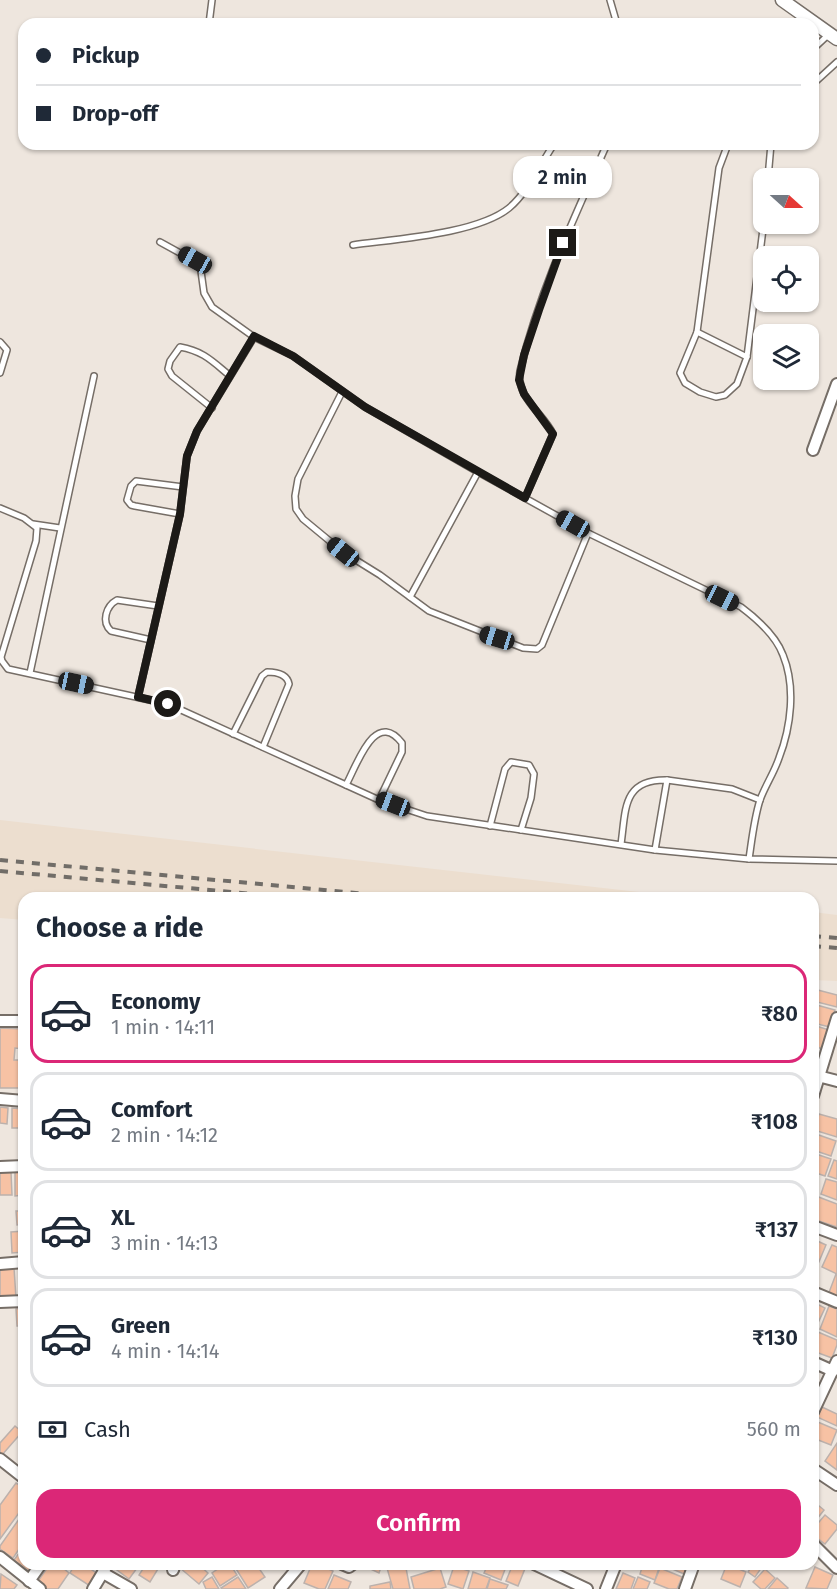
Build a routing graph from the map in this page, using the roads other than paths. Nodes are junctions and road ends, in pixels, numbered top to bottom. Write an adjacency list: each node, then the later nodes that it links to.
1 (212, 0): 4 (lane)
2 (610, 0): 5 (lane)
3 (782, 0): 6 (street)
4 (210, 18)
5 (615, 18)
6 (808, 18)
7 (819, 26): 8 (street)
8 (833, 36): 9 (lane)
9 (819, 45)
10 (837, 62): 11 (lane)
11 (819, 78)
12 (550, 150): 19 (lane)
13 (604, 150): 33 (lane)
14 (726, 150): 20 (lane)
15 (770, 150): 16 (lane)
16 (769, 168)
17 (762, 234): 23 (lane)
18 (160, 242): 21 (lane)
19 (353, 245)
20 (698, 332): 23 (lane); 23 (lane)
21 (254, 336): 25 (lane); 28 (lane)
22 (0, 342): 24 (lane)
23 (747, 357)
24 (0, 373)
25 (229, 375): 29 (lane); 29 (lane)
26 (94, 376): 37 (lane)
27 (837, 384): 30 (street)
28 (342, 392): 31 (lane); 39 (lane)
29 (212, 408): 32 (lane)
30 (813, 450)
31 (478, 472): 33 (lane); 39 (lane)
32 (183, 487): 35 (lane); 35 (lane)
33 (525, 498): 38 (lane)
34 (0, 508): 36 (lane)
35 (180, 514): 40 (lane)
36 (33, 524): 37 (lane); 42 (lane)
37 (60, 528): 42 (lane)
38 (588, 532): 39 (lane); 49 (lane)
39 (410, 597)
40 (158, 606): 41 (lane); 41 (lane)
41 (151, 640): 43 (lane)
42 (30, 673): 43 (lane)
43 (138, 697): 44 (lane)
44 (232, 734): 45 (lane); 45 (lane)
45 (263, 747): 47 (lane)
46 (666, 780): 49 (lane); 52 (lane); 53 (lane)
47 (346, 785): 48 (lane); 48 (lane)
48 (380, 800): 50 (lane)
49 (760, 800): 54 (lane)
50 (490, 826): 51 (lane); 51 (lane)
51 (521, 830): 52 (lane)
52 (621, 844): 53 (lane)
53 (655, 850): 54 (lane)
54 (749, 859): 55 (lane)
55 (837, 861)
56 (837, 1018): 59 (street)
57 (0, 1021): 58 (street)
58 (18, 1021)
59 (819, 1068)
60 (819, 1077): 61 (street)
61 (837, 1081)
62 (18, 1096): 63 (street)
63 (0, 1097): 64 (street)
64 (18, 1100)
65 (18, 1166): 66 (street)
66 (0, 1167)
67 (819, 1228): 68 (street)
68 (837, 1235)
69 (18, 1262): 70 (street)
70 (0, 1264)
71 (819, 1294): 74 (street)
72 (18, 1301): 73 (street)
73 (0, 1302)
74 (837, 1302)
75 (819, 1363): 76 (street)
76 (835, 1366): 77 (street)
77 (819, 1399)
78 (0, 1459): 79 (street)
79 (18, 1473)
80 (819, 1473): 81 (street)
81 (837, 1485)
82 (819, 1550): 84 (street)
83 (0, 1557): 92 (street)
84 (837, 1568)
85 (37, 1570): 92 (street)
86 (105, 1570): 95 (street)
87 (107, 1570): 96 (street)
88 (296, 1570): 93 (street)
89 (556, 1570): 97 (street)
90 (614, 1570): 98 (street)
91 (692, 1570): 99 (street)
92 (29, 1581): 94 (street)
93 (282, 1588)
94 (40, 1589)
95 (93, 1589)
96 (131, 1589)
97 (587, 1589)
98 (606, 1589)
99 (685, 1589)

